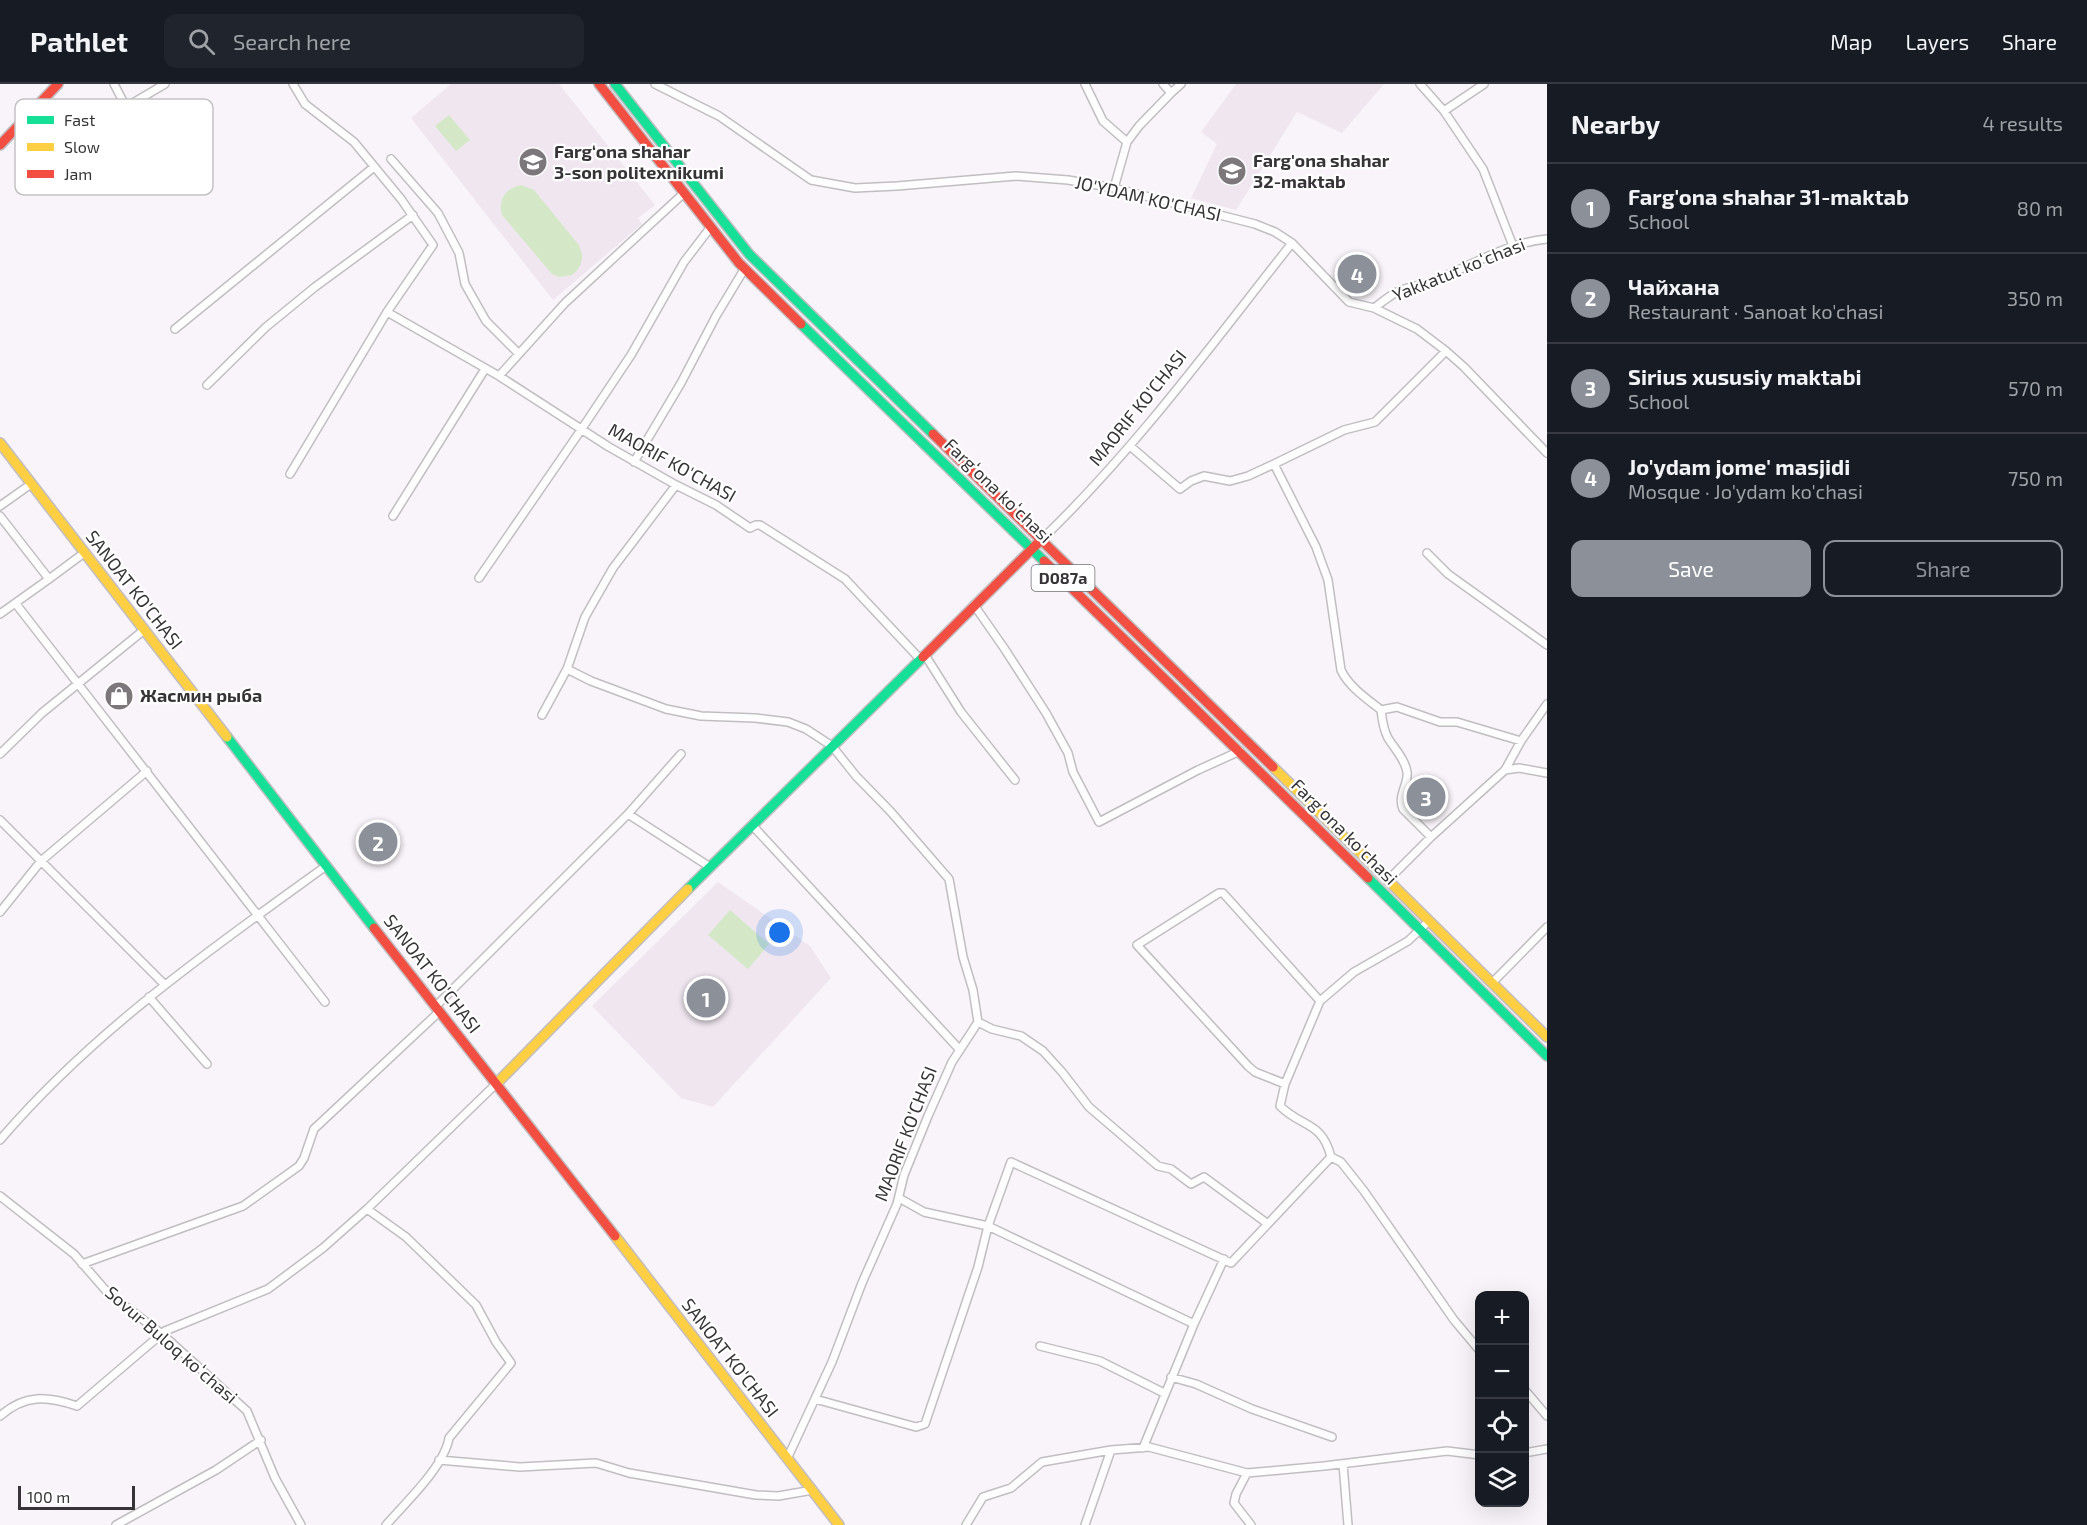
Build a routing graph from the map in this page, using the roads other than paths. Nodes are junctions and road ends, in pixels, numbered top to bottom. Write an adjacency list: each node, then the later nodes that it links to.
1 (58, 84): 14 (main road)
2 (114, 84): 15 (street)
3 (165, 84): 16 (street)
4 (293, 84): 22 (street)
5 (599, 84): 24 (main road, Fargʻona koʻchasi / D087a)
6 (615, 84): 51 (main road, Fargʻona koʻchasi / D087a)
7 (655, 84): 23 (street, JO'YDAM KO'CHASI)
8 (1085, 84): 19 (street)
9 (1163, 84): 13 (street)
10 (1181, 84): 13 (street)
11 (1420, 84): 17 (street)
12 (1484, 84): 17 (street)
13 (1171, 93): 19 (street)
14 (44, 99)
15 (122, 99)
16 (140, 99)
17 (1444, 111): 29 (street)
18 (15, 130): 20 (main road)
19 (1127, 142): 23 (street)
20 (0, 146)
21 (392, 159): 35 (street)
22 (374, 167): 25 (street); 33 (street)
23 (1114, 188): 28 (street, JO'YDAM KO'CHASI)
24 (684, 193): 26 (main road, Fargʻona koʻchasi / D087a); 35 (street)
25 (412, 215): 32 (street); 38 (street)
26 (710, 228): 30 (main road, Fargʻona koʻchasi / D087a); 39 (street)
27 (1547, 240): 29 (street, Yakkatut koʻchasi)
28 (1292, 243): 31 (street, JO'YDAM KO'CHASI); 41 (street, MAORIF KO'CHASI)
29 (1513, 246): 31 (street, Yakkatut koʻchasi)
30 (745, 268): 43 (street); 52 (main road, Fargʻona koʻchasi / D087a)
31 (1374, 308): 34 (street, JO'YDAM KO'CHASI)
32 (387, 312): 36 (street, MAORIF KO'CHASI); 45 (street)
33 (175, 329)
34 (1446, 351): 42 (street, JO'YDAM KO'CHASI); 44 (street)
35 (519, 354): 37 (street)
36 (485, 369): 37 (street, MAORIF KO'CHASI); 50 (street)
37 (499, 376): 39 (street, MAORIF KO'CHASI)
38 (207, 385)
39 (581, 430): 43 (street, MAORIF KO'CHASI); 55 (street)
40 (0, 443): 46 (main road, SANOAT KO'CHASI)
41 (1130, 446): 44 (street); 51 (street, MAORIF KO'CHASI)
42 (1547, 453)
43 (634, 462): 47 (street, MAORIF KO'CHASI)
44 (1274, 464): 66 (street)
45 (290, 474)
46 (31, 483): 48 (street); 53 (main road, SANOAT KO'CHASI)
47 (676, 485): 62 (street, MAORIF KO'CHASI); 63 (street)
48 (0, 506)
49 (0, 516): 56 (street)
50 (393, 516)
51 (1041, 540): 52 (main road, MAORIF KO'CHASI); 84 (main road, Fargʻona koʻchasi / D087a)
52 (1032, 548): 58 (main road, MAORIF KO'CHASI); 70 (main road, Fargʻona koʻchasi / D087a)
53 (84, 553): 56 (street); 60 (main road, SANOAT KO'CHASI)
54 (1427, 553): 61 (street)
55 (480, 578)
56 (49, 579): 57 (street)
57 (16, 604): 59 (street); 64 (street)
58 (974, 605): 62 (main road, MAORIF KO'CHASI); 70 (street)
59 (0, 614)
60 (144, 630): 64 (street); 82 (main road, SANOAT KO'CHASI)
61 (1547, 645)
62 (922, 657): 69 (main road, MAORIF KO'CHASI); 76 (street)
63 (567, 669): 67 (street); 69 (street)
64 (77, 685): 71 (street); 74 (street)
65 (1547, 704): 68 (street)
66 (1381, 710): 68 (street); 80 (street)
67 (542, 715)
68 (1521, 741): 73 (street)
69 (832, 746): 79 (main road, MAORIF KO'CHASI); 96 (street)
70 (1240, 752): 89 (main road, Fargʻona koʻchasi / D087a)
71 (0, 754)
72 (681, 754): 77 (street)
73 (1505, 770): 75 (street); 80 (street)
74 (147, 771): 81 (street); 86 (street)
75 (1547, 773)
76 (1015, 780)
77 (628, 814): 83 (street); 95 (street)
78 (0, 820): 81 (street)
79 (752, 825): 83 (main road, MAORIF KO'CHASI); 98 (street)
80 (1431, 837): 84 (street)
81 (41, 861): 85 (street); 91 (street)
82 (326, 866): 86 (street); 95 (main road, SANOAT KO'CHASI)
83 (710, 867): 101 (main road, MAORIF KO'CHASI)
84 (1388, 880): 87 (main road, Fargʻona koʻchasi / D087a)
85 (0, 912)
86 (256, 916): 91 (street); 94 (street)
87 (1429, 921): 89 (street); 90 (main road, Fargʻona koʻchasi / D087a)
88 (1547, 927): 90 (street)
89 (1420, 929): 93 (street); 99 (main road, Fargʻona koʻchasi / D087a)
90 (1492, 983): 97 (main road, Fargʻona koʻchasi / D087a)
91 (164, 984): 92 (street)
92 (148, 997): 100 (street); 103 (street)
93 (1320, 1001): 102 (street); 102 (street)
94 (325, 1002)
95 (437, 1009): 101 (main road, SANOAT KO'CHASI); 111 (street)
96 (978, 1022): 98 (street, MAORIF KO'CHASI); 108 (street)
97 (1547, 1037)
98 (960, 1050): 106 (street, MAORIF KO'CHASI)
99 (1547, 1056)
100 (207, 1064)
101 (496, 1083): 107 (street); 129 (main road, SANOAT KO'CHASI)
102 (1285, 1084): 104 (street)
103 (0, 1140)
104 (1331, 1157): 108 (street); 115 (street)
105 (0, 1196): 111 (street, Sovur Buloq koʻchasi)
106 (899, 1198): 109 (street); 119 (street, MAORIF KO'CHASI)
107 (368, 1209): 113 (street); 130 (street)
108 (1268, 1224): 110 (street)
109 (988, 1226): 110 (street); 112 (street); 119 (street)
110 (1224, 1259): 112 (street)
111 (82, 1264): 113 (street, Sovur Buloq koʻchasi)
112 (1194, 1324): 116 (street)
113 (162, 1334): 120 (street); 123 (street, Sovur Buloq koʻchasi)
114 (1040, 1346): 117 (street)
115 (1475, 1346)
116 (1171, 1377): 117 (street); 122 (street)
117 (1164, 1393): 124 (street)
118 (1529, 1395): 121 (street)
119 (815, 1399): 129 (street, MAORIF KO'CHASI)
120 (0, 1416)
121 (1547, 1416)
122 (1332, 1437)
123 (261, 1440): 134 (street); 135 (street, Sovur Buloq koʻchasi)
124 (1143, 1448): 126 (street); 132 (street)
125 (1547, 1449): 127 (street)
126 (1111, 1450): 138 (street); 139 (street)
127 (1529, 1452)
128 (1475, 1454): 131 (street)
129 (787, 1459): 133 (main road, SANOAT KO'CHASI)
130 (439, 1460): 133 (street); 136 (street)
131 (1343, 1464): 132 (street); 141 (street)
132 (1247, 1473): 140 (street)
133 (813, 1490): 137 (main road, SANOAT KO'CHASI)
134 (116, 1525)
135 (301, 1525)
136 (386, 1525)
137 (839, 1525)
138 (966, 1525)
139 (1085, 1525)
140 (1251, 1525)
141 (1348, 1525)

